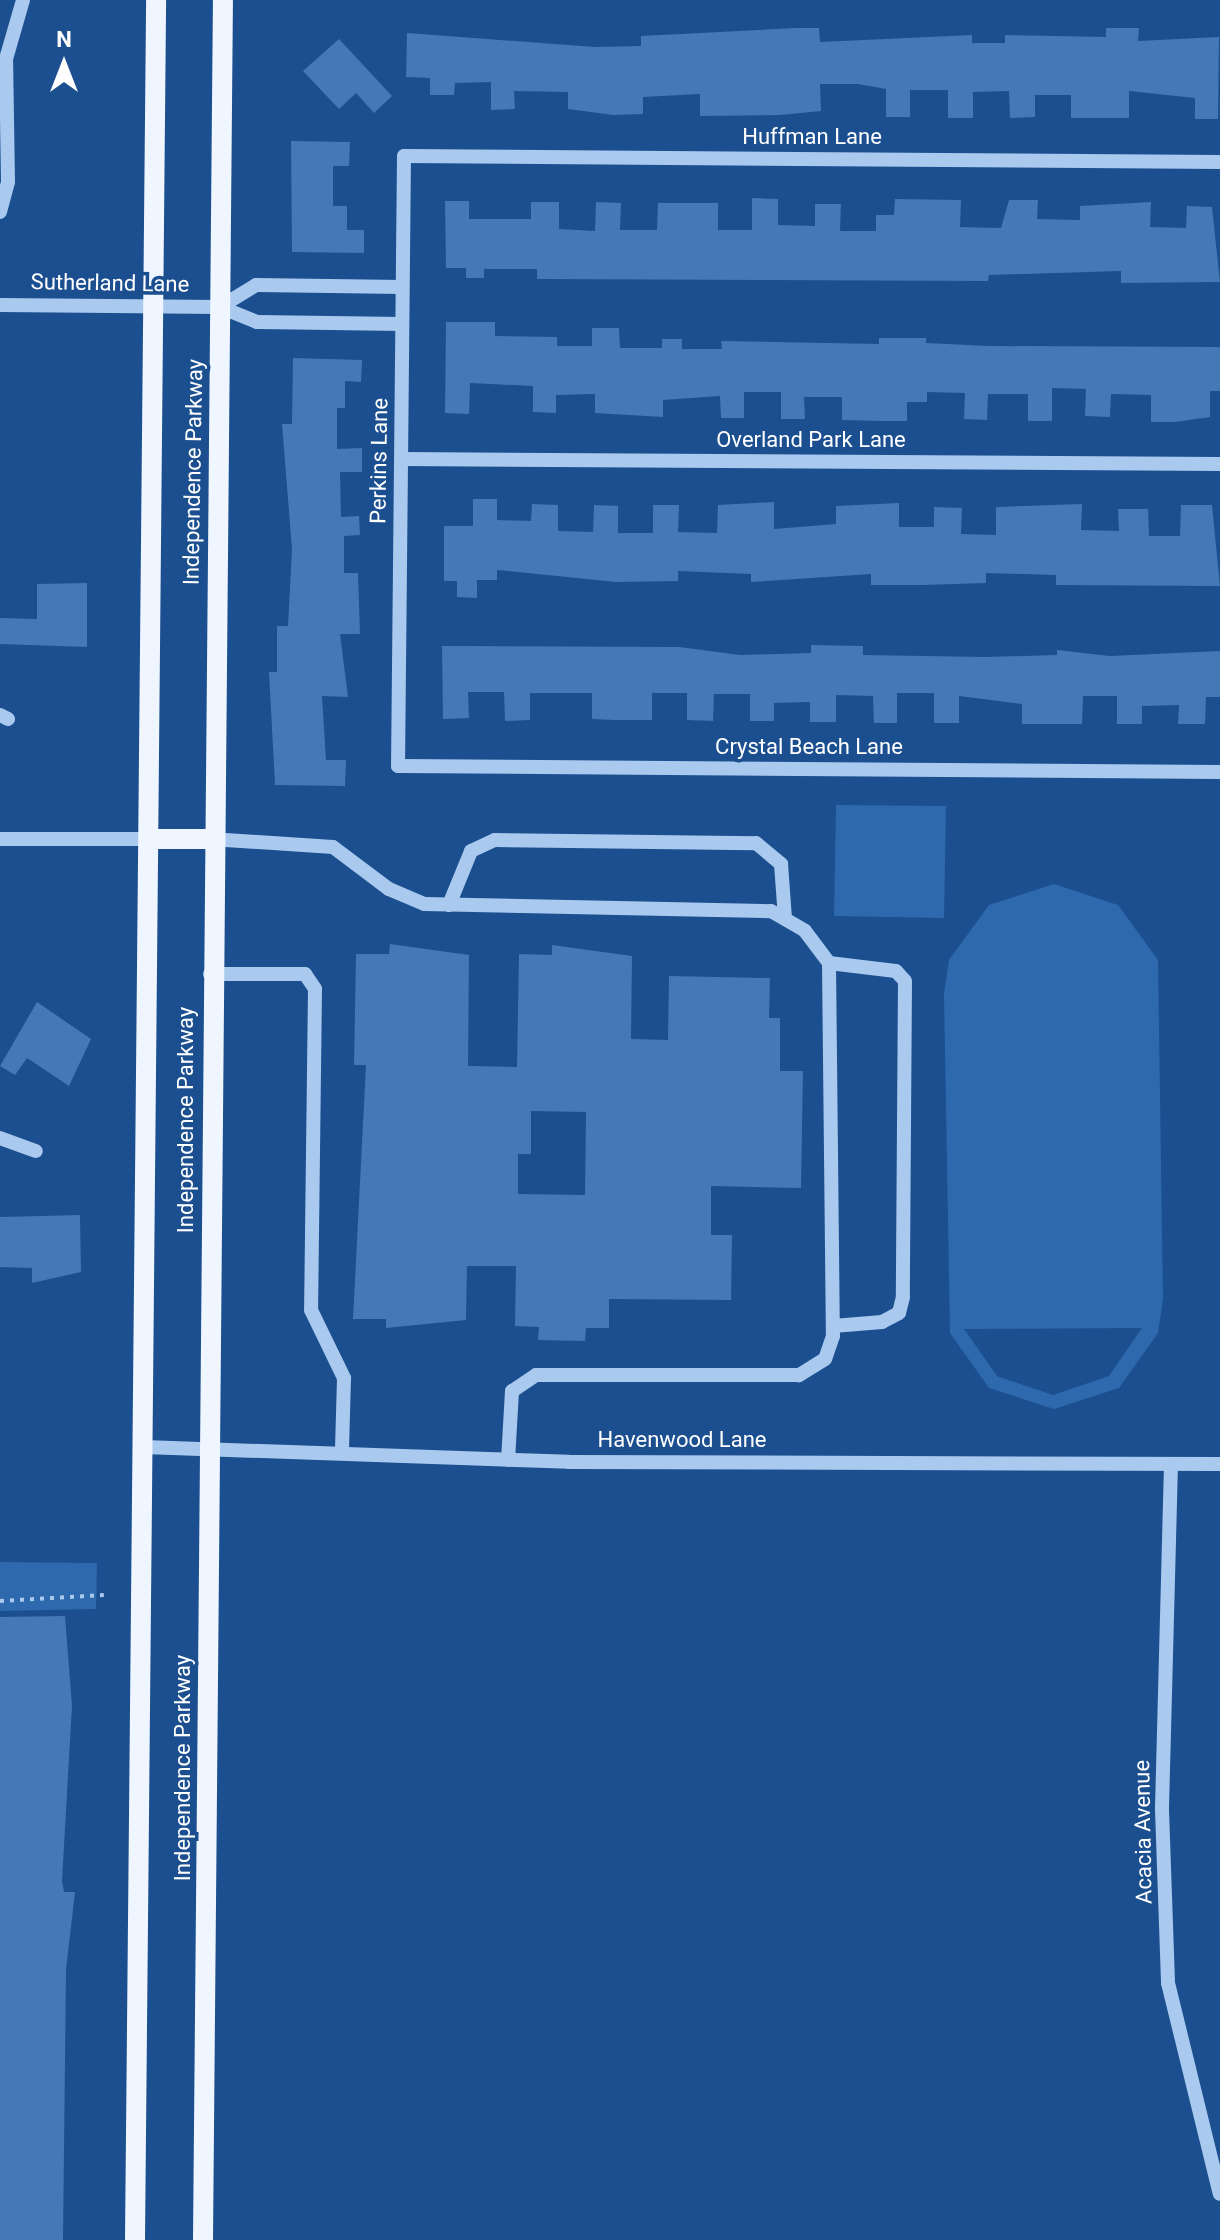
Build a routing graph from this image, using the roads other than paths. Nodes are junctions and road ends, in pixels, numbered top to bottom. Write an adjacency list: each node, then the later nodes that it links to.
1 (23, 0): 4 (street)
2 (156, 0): 10 (main road, Independence Parkway)
3 (223, 0): 11 (main road, Independence Parkway)
4 (5, 32): 7 (street)
5 (404, 156): 6 (street, Huffman Lane); 8 (street, Perkins Lane)
6 (1220, 162)
7 (0, 212)
8 (402, 287): 11 (street, Sutherland Lane); 12 (street, Perkins Lane)
9 (0, 305): 10 (street, Sutherland Lane)
10 (153, 305): 11 (street, Sutherland Lane); 18 (main road, Independence Parkway)
11 (220, 307): 12 (street, Sutherland Lane); 19 (main road, Independence Parkway)
12 (402, 324): 13 (street, Perkins Lane)
13 (401, 459): 14 (street, Overland Park Lane); 15 (street, Perkins Lane)
14 (1220, 464)
15 (398, 766): 16 (street, Crystal Beach Lane)
16 (1220, 772)
17 (0, 839): 18 (street)
18 (149, 839): 19 (main road); 27 (main road, Independence Parkway)
19 (210, 839): 20 (street); 23 (main road, Independence Parkway)
20 (449, 905): 21 (street); 21 (street)
21 (785, 919): 22 (street)
22 (829, 963): 26 (street); 26 (street)
23 (210, 974): 28 (main road, Independence Parkway); 29 (street)
24 (0, 1138): 25 (street)
25 (36, 1151)
26 (833, 1326): 30 (street)
27 (144, 1447): 28 (street, Havenwood Lane); 34 (main road, Independence Parkway)
28 (209, 1447): 29 (street, Havenwood Lane); 35 (main road, Independence Parkway)
29 (342, 1451): 30 (street, Havenwood Lane)
30 (508, 1460): 31 (street, Havenwood Lane)
31 (1171, 1464): 32 (street, Havenwood Lane); 33 (street, Acacia Avenue)
32 (1220, 1464)
33 (1220, 2194)
34 (135, 2240)
35 (203, 2240)

